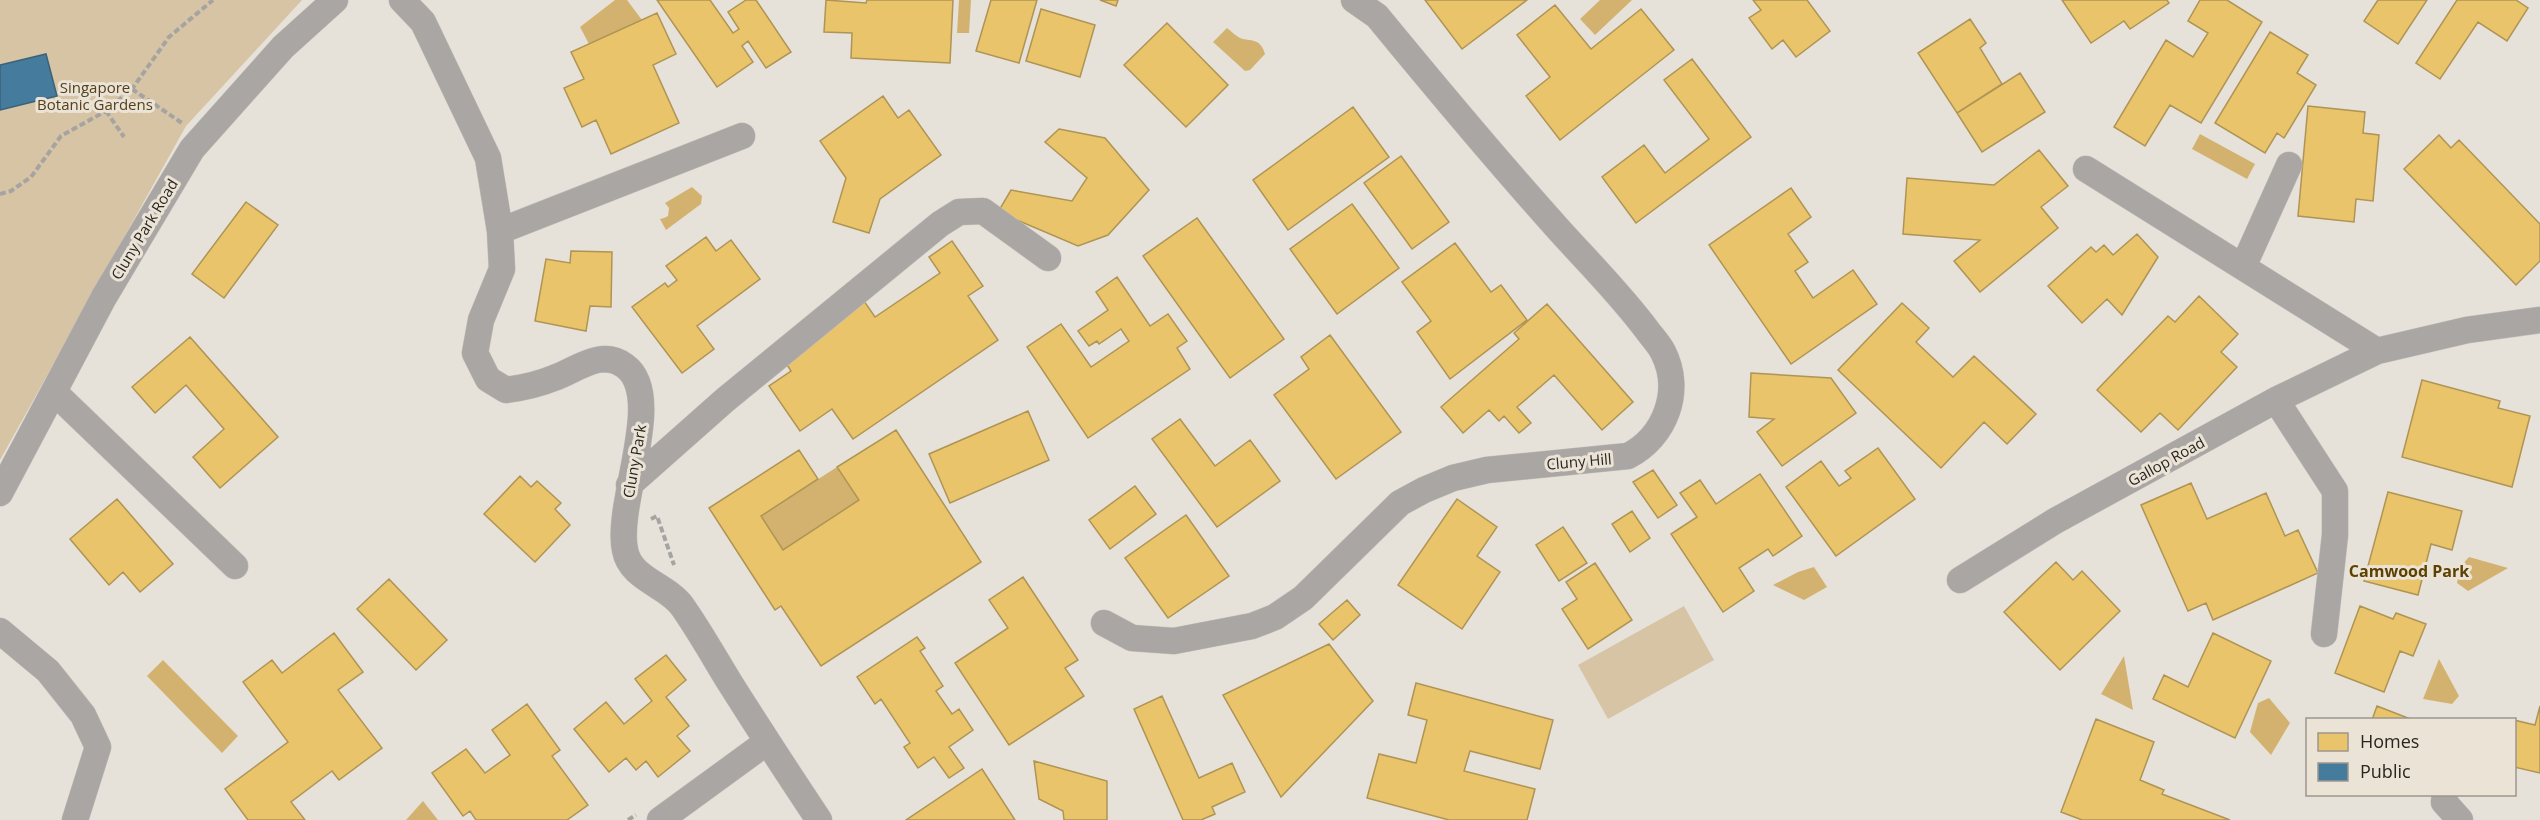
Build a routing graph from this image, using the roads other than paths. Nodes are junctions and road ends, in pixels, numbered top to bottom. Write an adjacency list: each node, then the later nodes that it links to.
1 (335, 0): 12 (street, Cluny Park Road)
2 (402, 0): 7 (street, Cluny Park)
3 (1354, 0): 18 (street, Cluny Hill)
4 (742, 136): 7 (street)
5 (2289, 165): 9 (street)
6 (2086, 169): 9 (street)
7 (500, 231): 14 (street, Cluny Park)
8 (1048, 258): 14 (street)
9 (2243, 267): 11 (street)
10 (2540, 320): 11 (street, Gallop Road)
11 (2377, 351): 13 (street, Gallop Road)
12 (54, 392): 15 (street, Cluny Park Road); 16 (street)
13 (2276, 400): 17 (street, Gallop Road); 20 (street)
14 (629, 485): 21 (street, Cluny Park)
15 (0, 493)
16 (235, 566)
17 (1960, 580)
18 (1104, 623)
19 (0, 631): 23 (street)
20 (2324, 634)
21 (767, 742): 24 (street); 25 (street, Cluny Park)
22 (2445, 796): 26 (street)
23 (75, 820)
24 (660, 820)
25 (819, 820)
26 (2460, 820)

